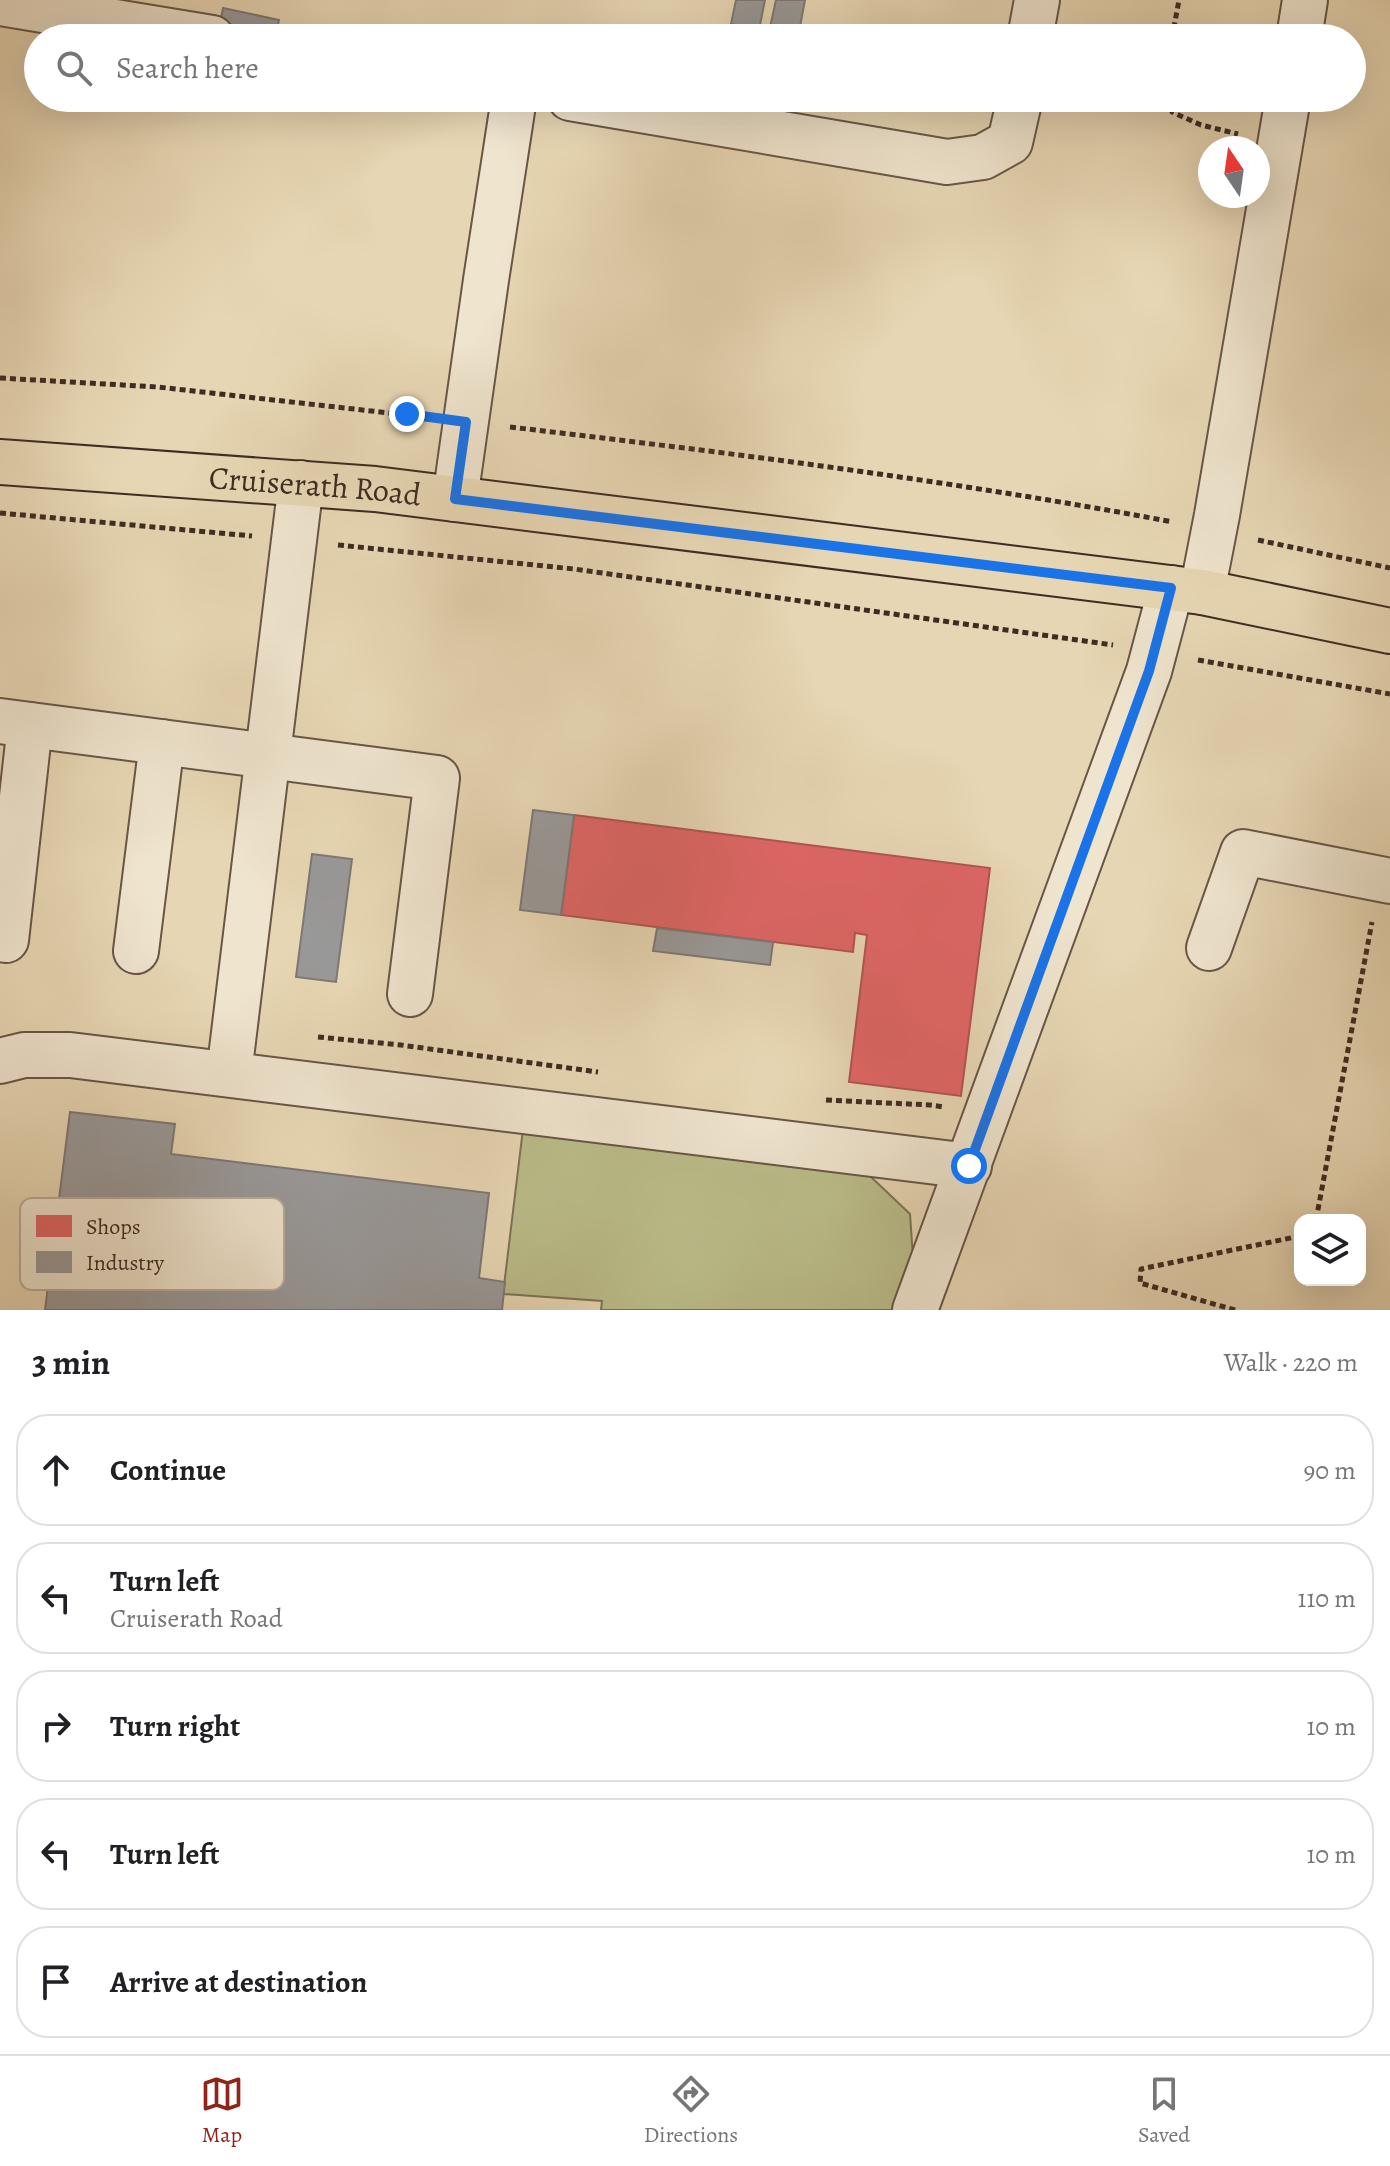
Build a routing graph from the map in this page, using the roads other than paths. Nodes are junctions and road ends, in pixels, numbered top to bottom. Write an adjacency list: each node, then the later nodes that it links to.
1 (1037, 0): 5 (lane)
2 (1305, 0): 6 (lane)
3 (0, 3): 4 (lane)
4 (127, 24)
5 (1033, 24)
6 (1301, 24)
7 (512, 112): 13 (lane)
8 (652, 112): 9 (lane)
9 (1017, 112)
10 (1286, 112): 14 (lane)
11 (0, 462): 12 (main road, Cruiserath Road)
12 (301, 483): 13 (main road, Cruiserath Road); 18 (lane)
13 (455, 499): 14 (main road, Cruiserath Road)
14 (1186, 590): 15 (main road, Cruiserath Road); 26 (lane)
15 (1390, 631)
16 (15, 723): 17 (lane); 20 (lane)
17 (162, 742): 18 (lane); 22 (lane)
18 (268, 755): 23 (lane); 25 (lane)
19 (1385, 880): 21 (lane)
20 (6, 940)
21 (1209, 948)
22 (136, 951)
23 (410, 994)
24 (0, 1061): 25 (lane)
25 (229, 1074): 26 (lane)
26 (969, 1166): 27 (lane)
27 (915, 1310)

